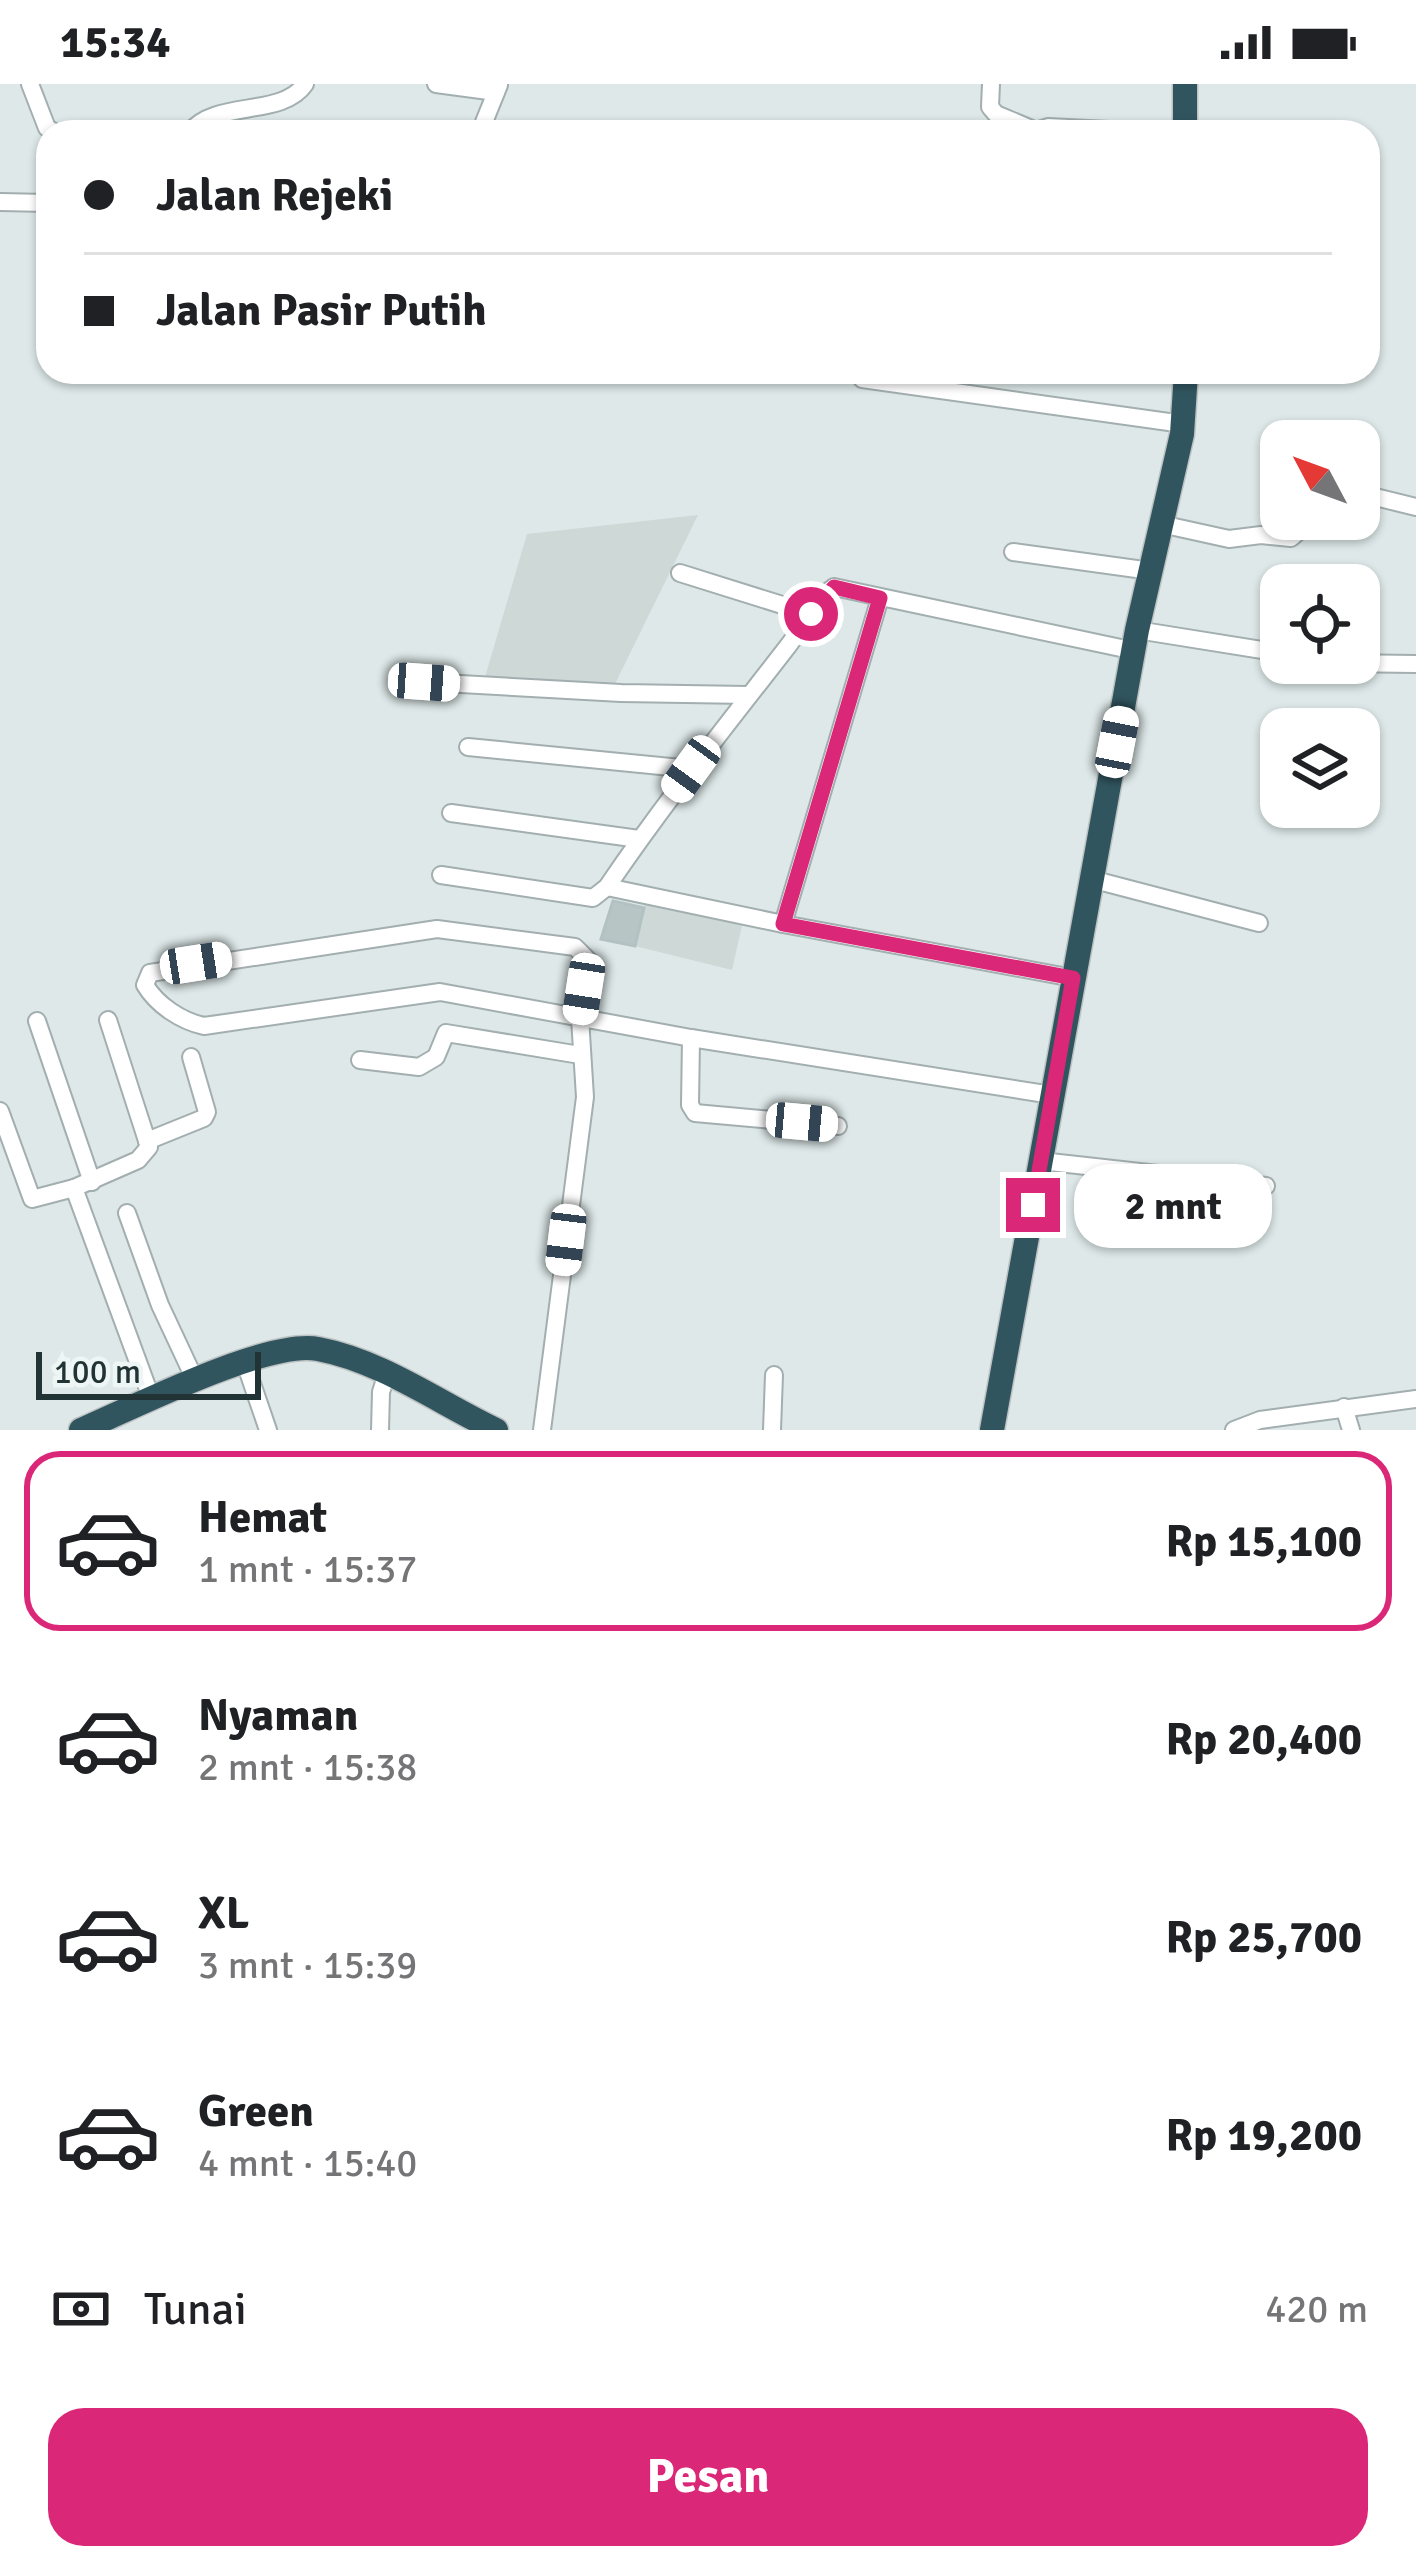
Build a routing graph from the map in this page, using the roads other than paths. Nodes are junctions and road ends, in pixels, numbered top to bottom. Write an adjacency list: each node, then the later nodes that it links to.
1 (305, 84): 8 (street)
2 (436, 84): 6 (street)
3 (991, 84): 10 (street)
4 (1184, 84): 11 (highway)
5 (26, 86): 7 (street)
6 (497, 88): 9 (street)
7 (43, 120)
8 (218, 120)
9 (485, 120)
10 (1009, 120)
11 (1185, 120)
12 (0, 202): 13 (street)
13 (36, 203)
14 (898, 384): 16 (street)
15 (1185, 384): 16 (highway)
16 (1183, 424): 19 (highway)
17 (1380, 498): 18 (street)
18 (1416, 507)
19 (1161, 524): 20 (street); 22 (highway)
20 (1260, 535)
21 (1013, 552): 22 (street)
22 (1150, 571): 26 (highway)
23 (680, 573): 25 (street)
24 (880, 598): 25 (street); 26 (street); 40 (street)
25 (811, 614): 31 (street)
26 (1136, 640): 27 (street); 37 (highway)
27 (1260, 651)
28 (1380, 664): 29 (street)
29 (1416, 664)
30 (424, 682): 31 (street)
31 (748, 695): 33 (street)
32 (468, 747): 33 (street)
33 (691, 769): 35 (street)
34 (451, 813): 35 (street)
35 (640, 839): 38 (street)
36 (441, 875): 38 (street)
37 (1091, 879): 39 (street); 41 (highway)
38 (607, 886): 40 (street)
39 (1259, 923)
40 (783, 924): 41 (street)
41 (1073, 978): 49 (highway)
42 (580, 1018): 42 (street); 45 (street); 46 (street)
43 (108, 1020): 52 (street)
44 (37, 1021): 54 (street)
45 (691, 1038): 49 (street); 51 (street)
46 (580, 1055): 48 (street); 69 (street)
47 (191, 1058): 52 (street)
48 (360, 1060)
49 (1052, 1094): 53 (highway)
50 (0, 1111): 56 (street)
51 (838, 1126)
52 (147, 1142): 54 (street)
53 (1041, 1161): 55 (street); 71 (highway)
54 (92, 1182): 56 (street)
55 (1266, 1186)
56 (74, 1188): 63 (street)
57 (127, 1214): 61 (street)
58 (244, 1363): 59 (highway); 61 (highway); 66 (street)
59 (387, 1373): 67 (street); 68 (highway)
60 (774, 1375): 70 (street)
61 (196, 1382): 63 (highway)
62 (1416, 1399): 64 (street)
63 (152, 1400): 65 (highway)
64 (1345, 1407): 72 (street); 73 (street)
65 (82, 1430)
66 (268, 1430)
67 (380, 1430)
68 (496, 1430)
69 (542, 1430)
70 (772, 1430)
71 (992, 1430)
72 (1234, 1430)
73 (1351, 1430)

